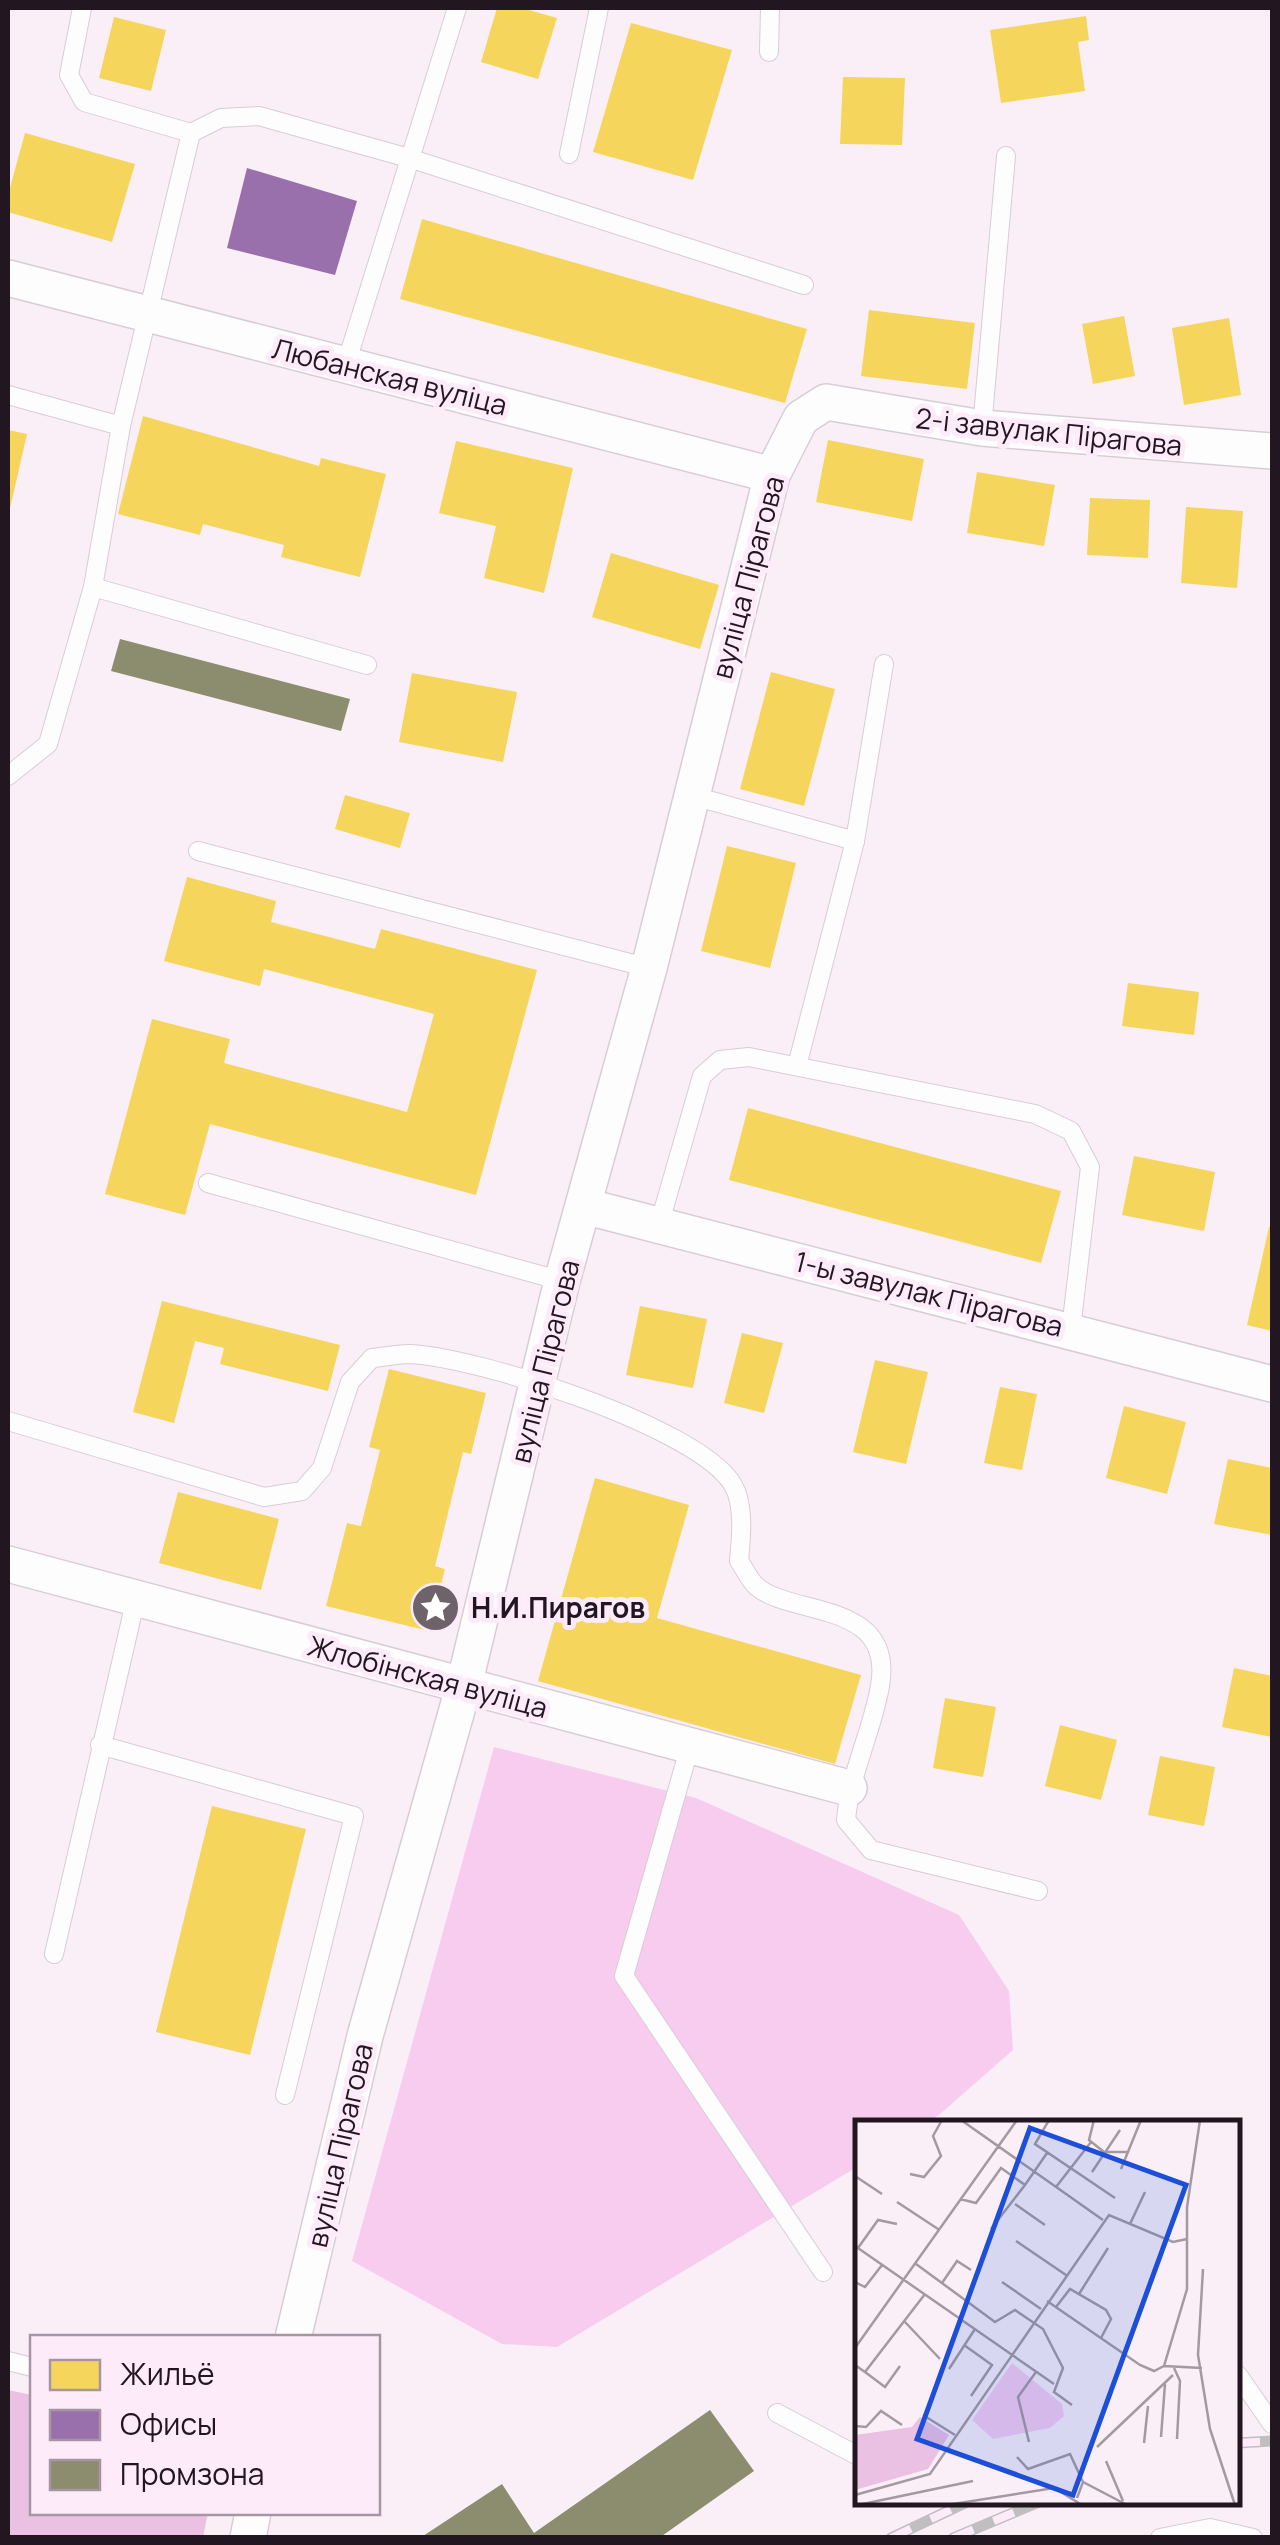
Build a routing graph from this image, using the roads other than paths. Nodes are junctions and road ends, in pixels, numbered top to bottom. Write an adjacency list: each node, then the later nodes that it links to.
1 (82, 8): 6 (lane)
2 (458, 8): 9 (lane)
3 (598, 8): 7 (lane)
4 (770, 8): 5 (lane)
5 (769, 52)
6 (191, 134): 9 (lane); 12 (lane)
7 (570, 154)
8 (1006, 156): 17 (lane)
9 (412, 159): 11 (lane); 13 (lane)
10 (8, 278): 12 (street, Любанская вуліца)
11 (804, 285)
12 (146, 315): 13 (street, Любанская вуліца); 16 (lane)
13 (346, 364): 19 (street, Любанская вуліца)
14 (8, 395): 16 (lane)
15 (826, 402): 17 (street, 2-і завулак Пірагова); 19 (street, вуліца Пірагова)
16 (122, 426): 20 (lane)
17 (982, 428): 18 (street, 2-і завулак Пірагова)
18 (1272, 451)
19 (772, 475): 24 (street, вуліца Пірагова)
20 (93, 587): 22 (lane); 23 (lane)
21 (884, 664): 25 (lane)
22 (367, 665)
23 (8, 776)
24 (690, 795): 25 (lane); 27 (street, вуліца Пірагова)
25 (855, 840): 28 (lane)
26 (198, 852): 27 (lane)
27 (648, 968): 30 (street, вуліца Пірагова)
28 (796, 1066): 31 (lane); 33 (lane)
29 (208, 1183): 32 (lane)
30 (584, 1206): 31 (street, 1-ы завулак Пірагова); 32 (street, вуліца Пірагова)
31 (658, 1224): 33 (street, 1-ы завулак Пірагова)
32 (562, 1281): 34 (street, вуліца Пірагова)
33 (1071, 1329): 35 (street, 1-ы завулак Пірагова)
34 (539, 1383): 36 (lane); 39 (street, вуліца Пірагова); 42 (lane)
35 (1272, 1384)
36 (8, 1421)
37 (8, 1564): 38 (street, Жлобінская вуліца)
38 (136, 1598): 39 (street, Жлобінская вуліца); 40 (lane)
39 (464, 1685): 41 (street, Жлобінская вуліца); 47 (street, вуліца Пірагова)
40 (100, 1745): 44 (lane); 45 (lane)
41 (690, 1746): 42 (street, Жлобінская вуліца); 46 (lane)
42 (849, 1788): 43 (lane)
43 (1038, 1891)
44 (54, 1954)
45 (285, 2095)
46 (822, 2272)
47 (294, 2335)
48 (1240, 2379): 50 (lane)
49 (777, 2414): 51 (lane)
50 (1272, 2424)
51 (855, 2454)
52 (1160, 2538): 53 (lane)
53 (1253, 2538)

